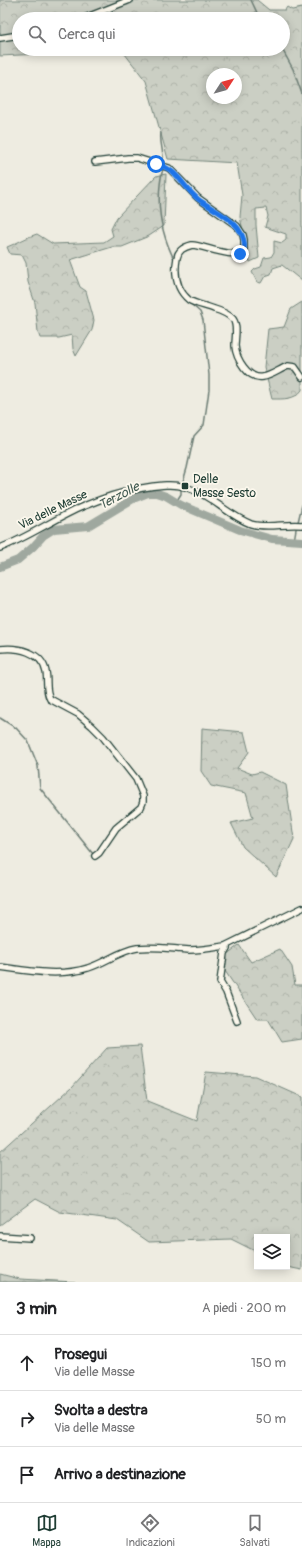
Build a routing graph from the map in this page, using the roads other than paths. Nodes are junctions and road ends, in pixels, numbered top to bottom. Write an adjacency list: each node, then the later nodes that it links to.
1 (130, 0): 2 (street)
2 (100, 12)
3 (12, 36): 4 (street)
4 (0, 38)
5 (95, 162): 6 (street)
6 (302, 377)
7 (300, 525): 8 (street, Via delle Masse)
8 (0, 548)
9 (0, 649): 10 (street)
10 (95, 856)
11 (302, 908): 12 (street)
12 (225, 946): 13 (street); 14 (street)
13 (0, 967)
14 (237, 1021)
15 (0, 1236): 16 (street)
16 (30, 1238)

